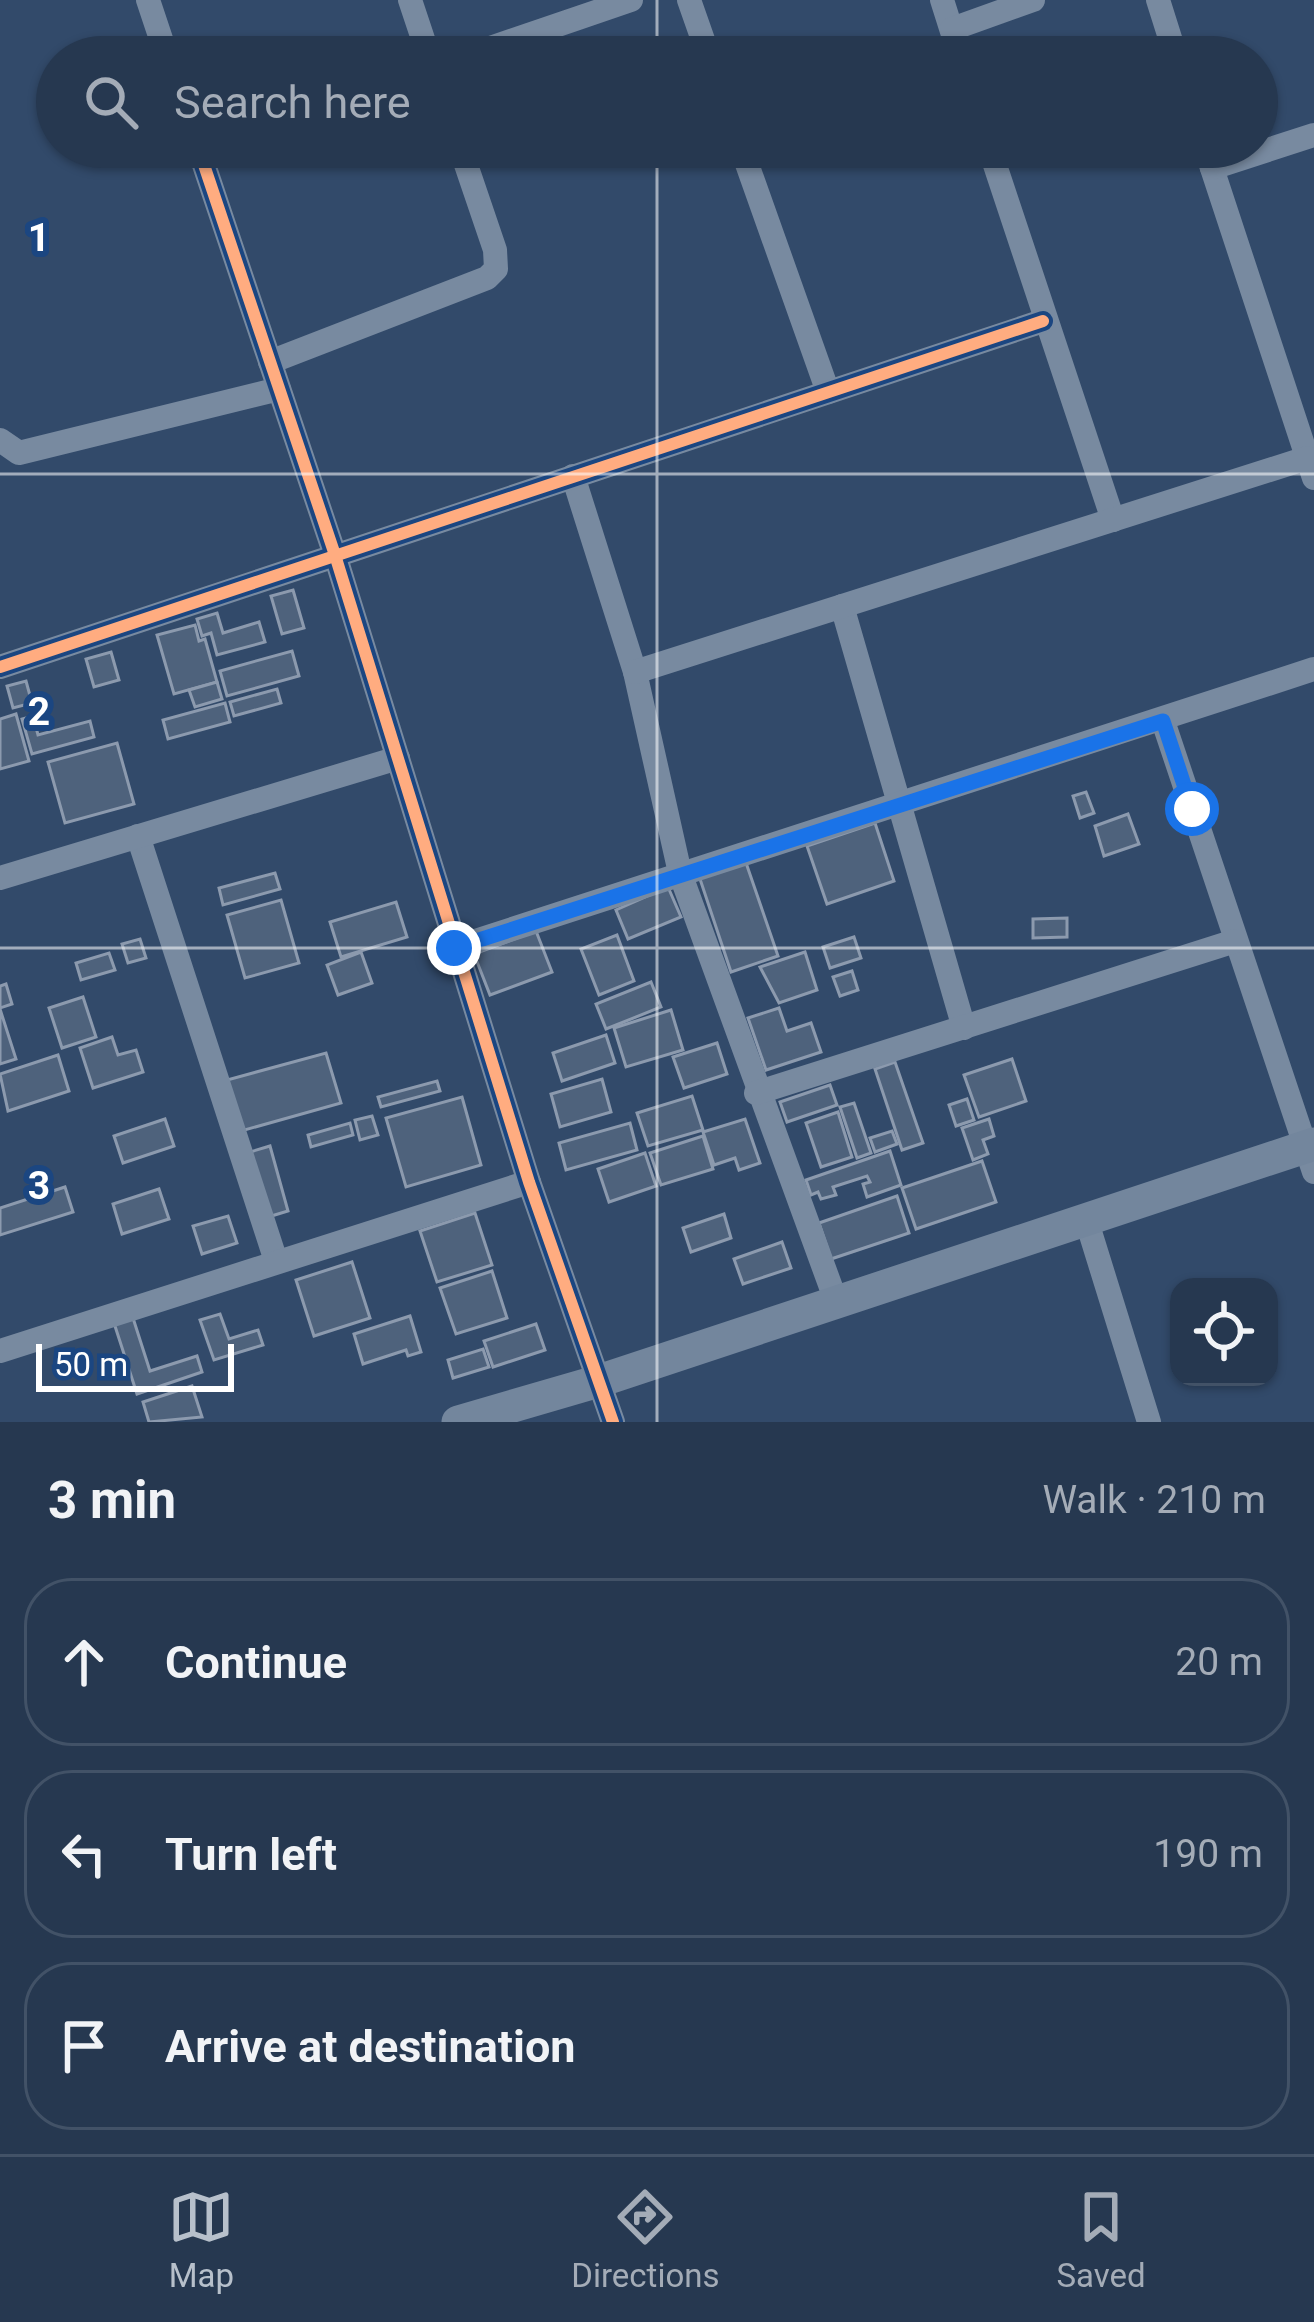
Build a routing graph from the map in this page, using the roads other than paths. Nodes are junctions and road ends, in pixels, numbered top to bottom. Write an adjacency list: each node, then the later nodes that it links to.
1 (148, 0): 9 (street)
2 (410, 0): 10 (street)
3 (631, 0): 11 (street)
4 (689, 0): 12 (street)
5 (942, 0): 8 (street)
6 (1033, 0): 8 (street)
7 (1158, 0): 14 (street)
8 (952, 29): 13 (street)
9 (160, 36)
10 (422, 36)
11 (526, 36)
12 (702, 36)
13 (954, 36)
14 (1169, 36)
15 (1314, 135): 16 (street)
16 (1278, 143)
17 (205, 168): 23 (street)
18 (467, 168): 23 (street)
19 (748, 168): 25 (street)
20 (995, 168): 22 (street)
21 (1212, 168): 27 (street)
22 (1043, 320): 25 (street); 29 (street)
23 (270, 362): 24 (street)
24 (279, 389): 26 (street); 30 (street)
25 (828, 392): 28 (street)
26 (0, 440)
27 (1311, 468): 29 (street)
28 (573, 476): 30 (street); 34 (street)
29 (1113, 520): 31 (street)
30 (335, 555): 32 (street); 36 (street)
31 (842, 606): 34 (street); 37 (street)
32 (0, 667)
33 (1314, 669): 35 (street)
34 (635, 672): 39 (street)
35 (1163, 721): 37 (street); 41 (street)
36 (398, 758): 38 (street); 42 (street)
37 (901, 804): 39 (street); 43 (street)
38 (137, 836): 40 (street); 48 (street)
39 (680, 873): 42 (street); 44 (street)
40 (0, 878)
41 (1235, 941): 43 (street); 45 (street)
42 (454, 948): 46 (street)
43 (964, 1028): 44 (street)
44 (756, 1093): 49 (street)
45 (1311, 1154): 47 (street)
46 (529, 1182): 48 (street); 51 (street)
47 (1087, 1222): 49 (street); 54 (street)
48 (276, 1261): 50 (street)
49 (836, 1301): 51 (street)
50 (0, 1351)
51 (599, 1381): 52 (street); 53 (street)
52 (458, 1422)
53 (613, 1422)
54 (1149, 1422)

